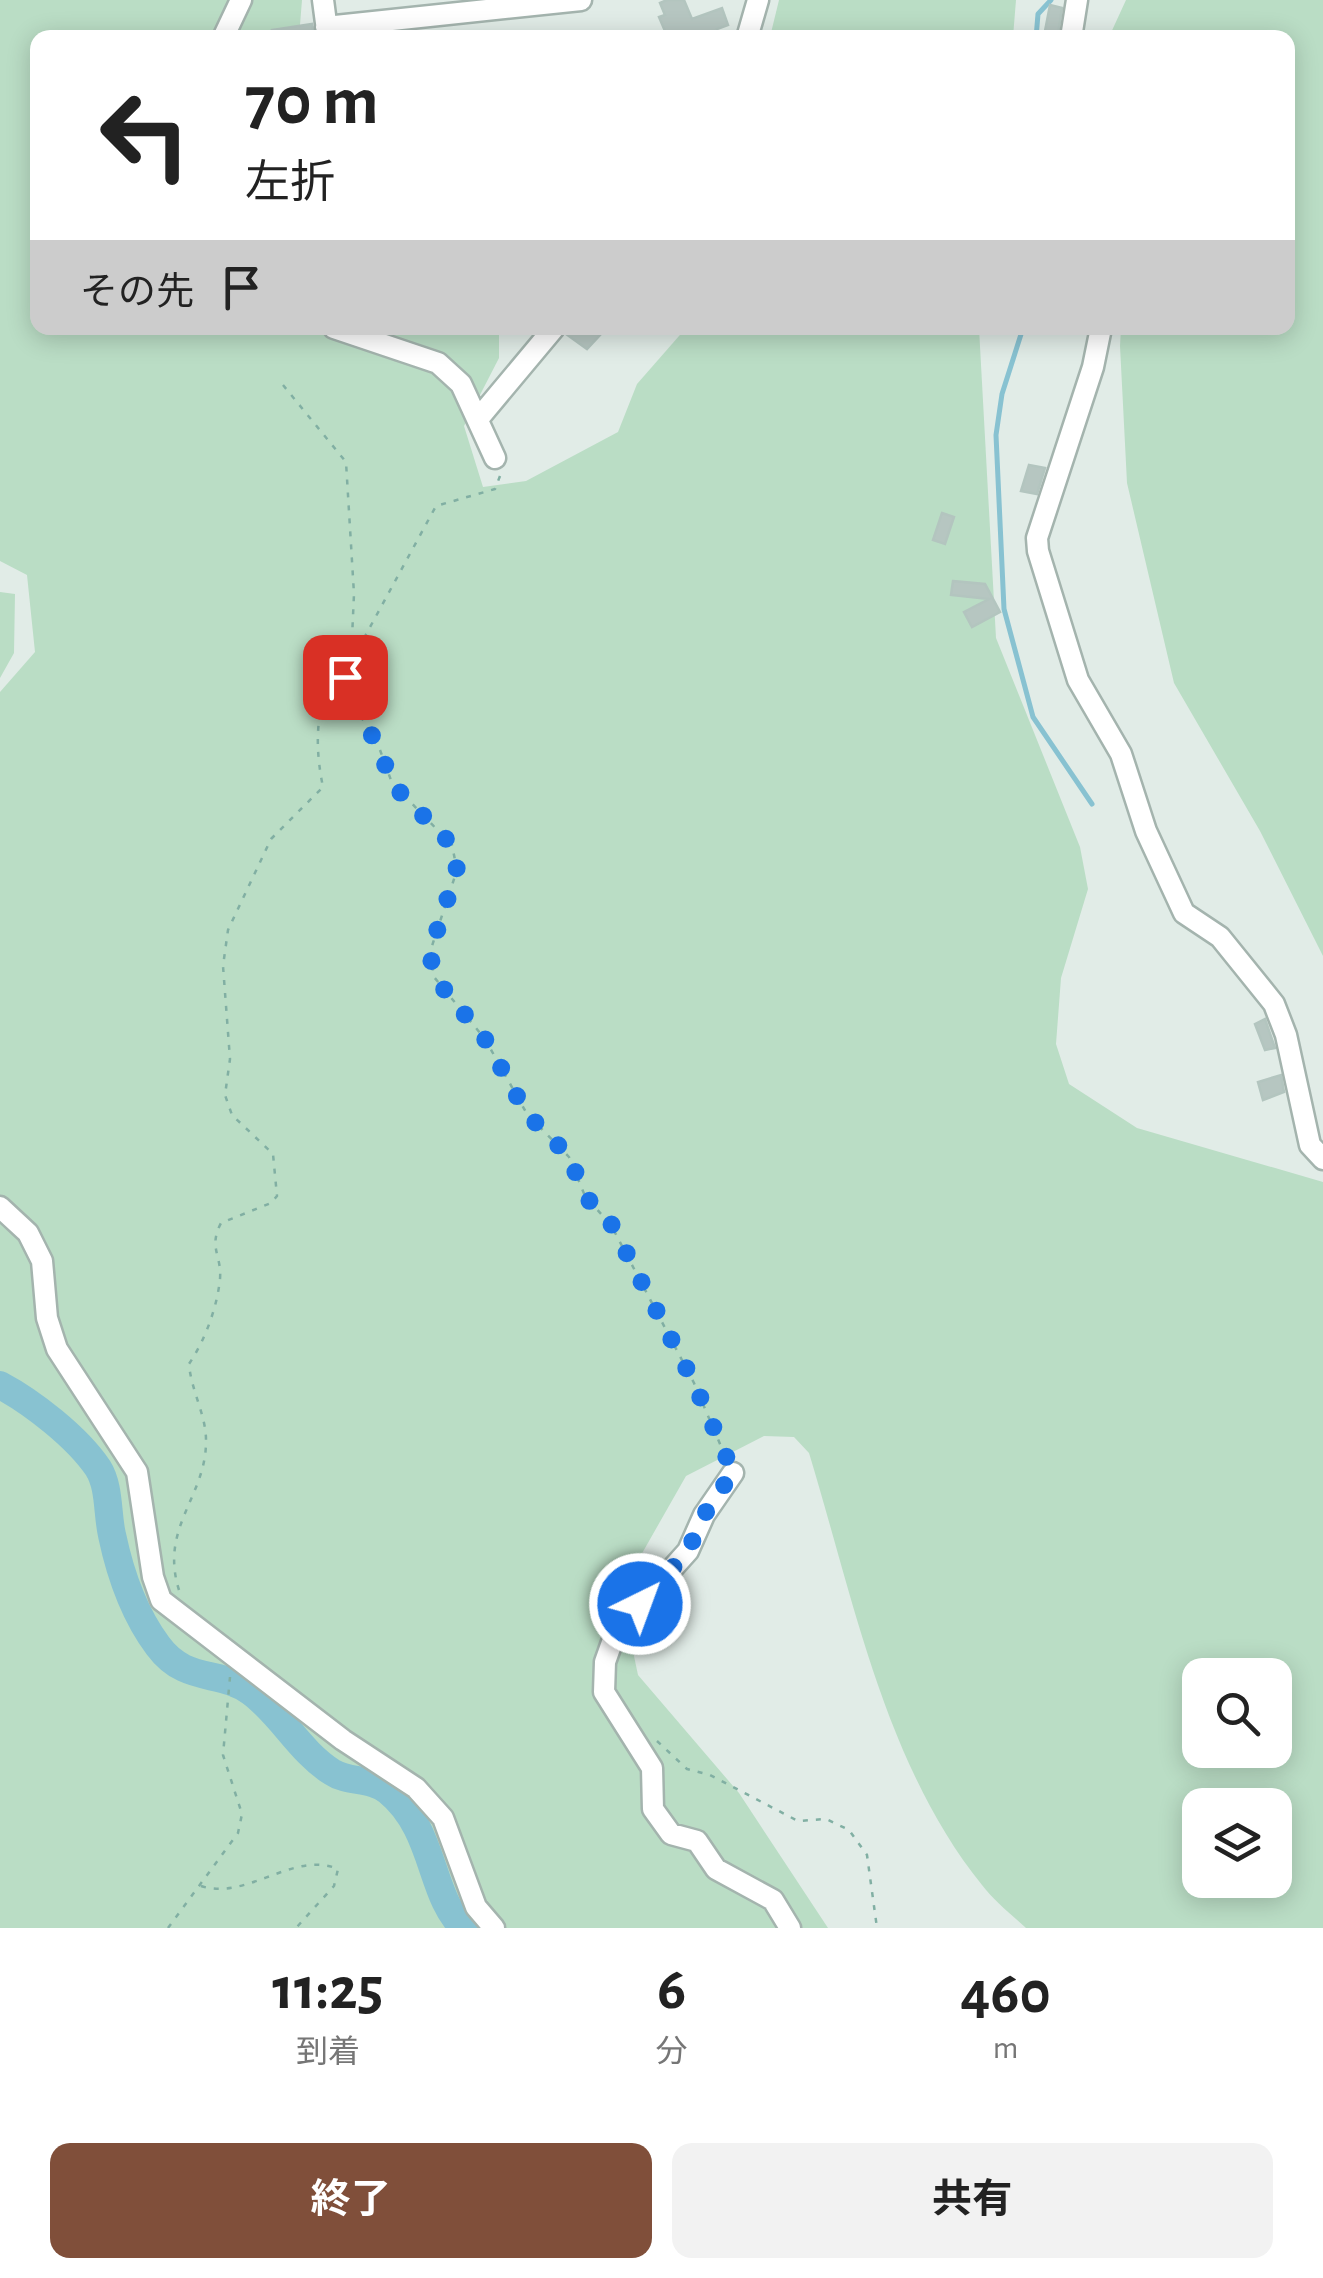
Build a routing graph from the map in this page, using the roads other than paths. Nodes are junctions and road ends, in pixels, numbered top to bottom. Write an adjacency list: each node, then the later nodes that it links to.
1 (241, 0): 6 (street)
2 (323, 0): 7 (street)
3 (581, 0): 8 (street)
4 (758, 0): 9 (street)
5 (1077, 0): 10 (street)
6 (227, 30)
7 (327, 30)
8 (343, 30)
9 (749, 30)
10 (1072, 30)
11 (355, 335): 14 (street)
12 (548, 335): 14 (street)
13 (1099, 335): 16 (street)
14 (478, 419): 15 (street)
15 (495, 458)
16 (1323, 1159)
17 (0, 1207): 19 (street)
18 (733, 1472): 20 (street)
19 (494, 1928)
20 (790, 1928)

